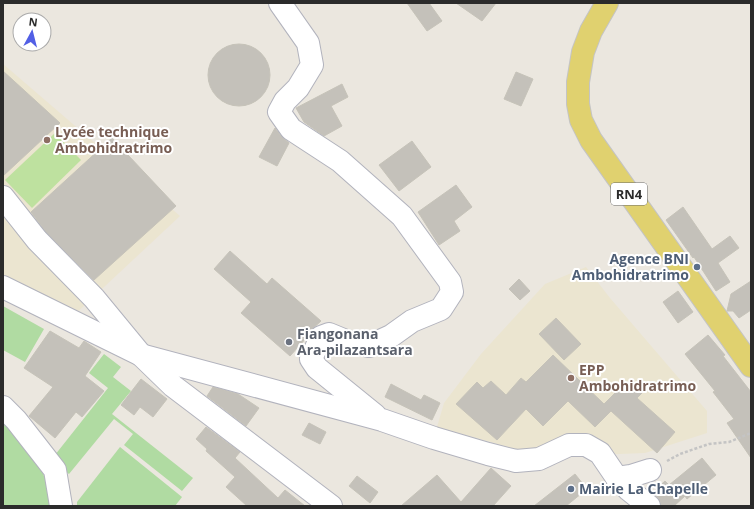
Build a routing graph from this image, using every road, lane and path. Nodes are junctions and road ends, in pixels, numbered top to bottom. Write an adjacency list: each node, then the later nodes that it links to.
1 (280, 3): 8 (street)
2 (607, 3): 6 (main road, RN4)
3 (3, 197): 5 (street)
4 (3, 287): 5 (street)
5 (141, 355): 8 (street); 13 (street)
6 (751, 366)
7 (3, 407): 12 (street)
8 (382, 420): 11 (street)
9 (751, 433): 10 (path)
10 (650, 470): 11 (street)
11 (618, 478): 14 (street)
12 (61, 506)
13 (331, 506)
14 (649, 506)

